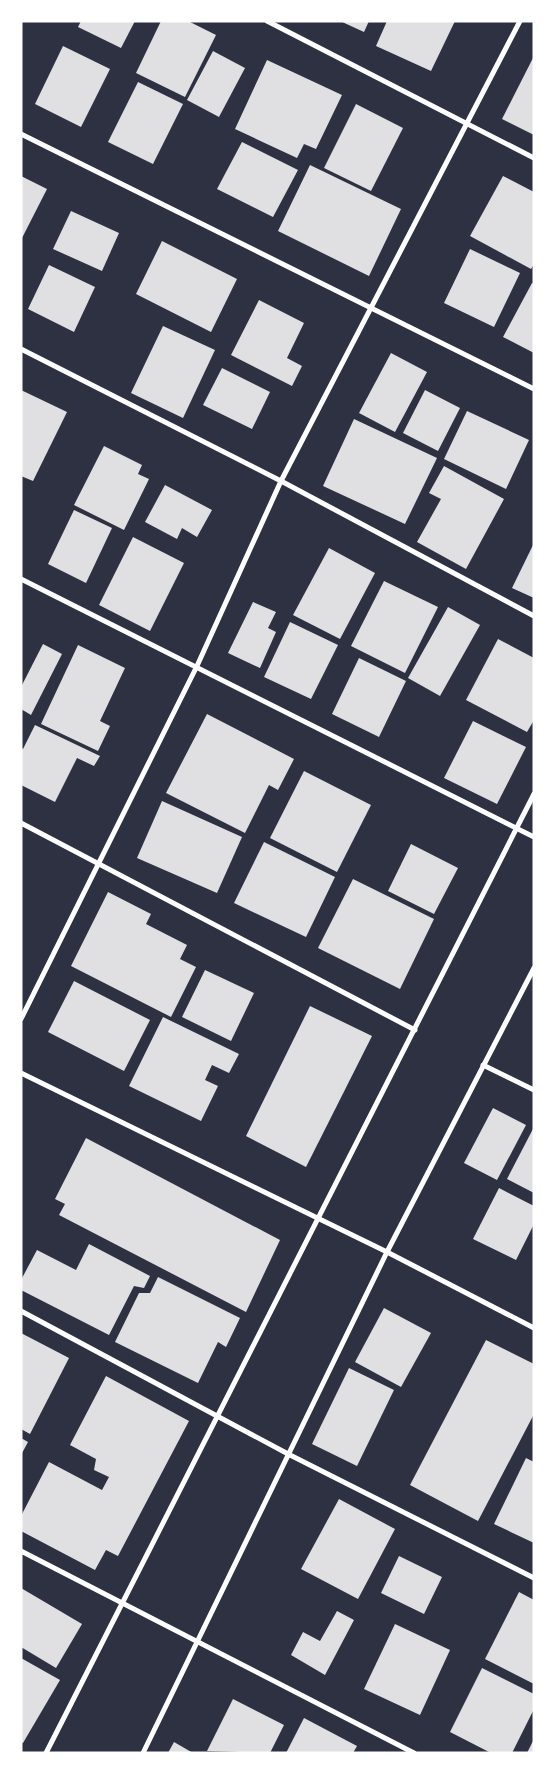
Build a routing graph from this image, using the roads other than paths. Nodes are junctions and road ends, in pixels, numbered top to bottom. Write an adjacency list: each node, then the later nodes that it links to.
1 (267, 21): 3 (street)
2 (520, 21): 3 (street)
3 (467, 124): 5 (street); 6 (street)
4 (21, 134): 6 (street)
5 (534, 158)
6 (369, 308): 8 (street); 9 (street)
7 (21, 349): 9 (street)
8 (534, 389)
9 (281, 481): 11 (street); 12 (street)
10 (21, 579): 12 (street)
11 (534, 616)
12 (197, 666): 15 (street); 17 (street)
13 (534, 794): 15 (street)
14 (21, 822): 17 (street)
15 (517, 829): 16 (street); 20 (street)
16 (534, 837)
17 (101, 862): 19 (street); 20 (street)
18 (534, 968): 21 (street)
19 (21, 1019)
20 (416, 1030): 24 (street)
21 (483, 1065): 23 (street); 25 (street)
22 (21, 1073): 24 (street)
23 (534, 1090)
24 (319, 1219): 25 (street); 28 (street)
25 (387, 1252): 27 (street); 29 (street)
26 (21, 1311): 28 (street)
27 (534, 1328)
28 (217, 1414): 29 (street); 32 (street)
29 (290, 1454): 31 (street); 33 (street)
30 (21, 1551): 32 (street)
31 (534, 1578)
32 (122, 1604): 33 (street); 34 (street)
33 (196, 1642): 35 (street); 36 (street)
34 (46, 1753)
35 (142, 1753)
36 (414, 1753)

